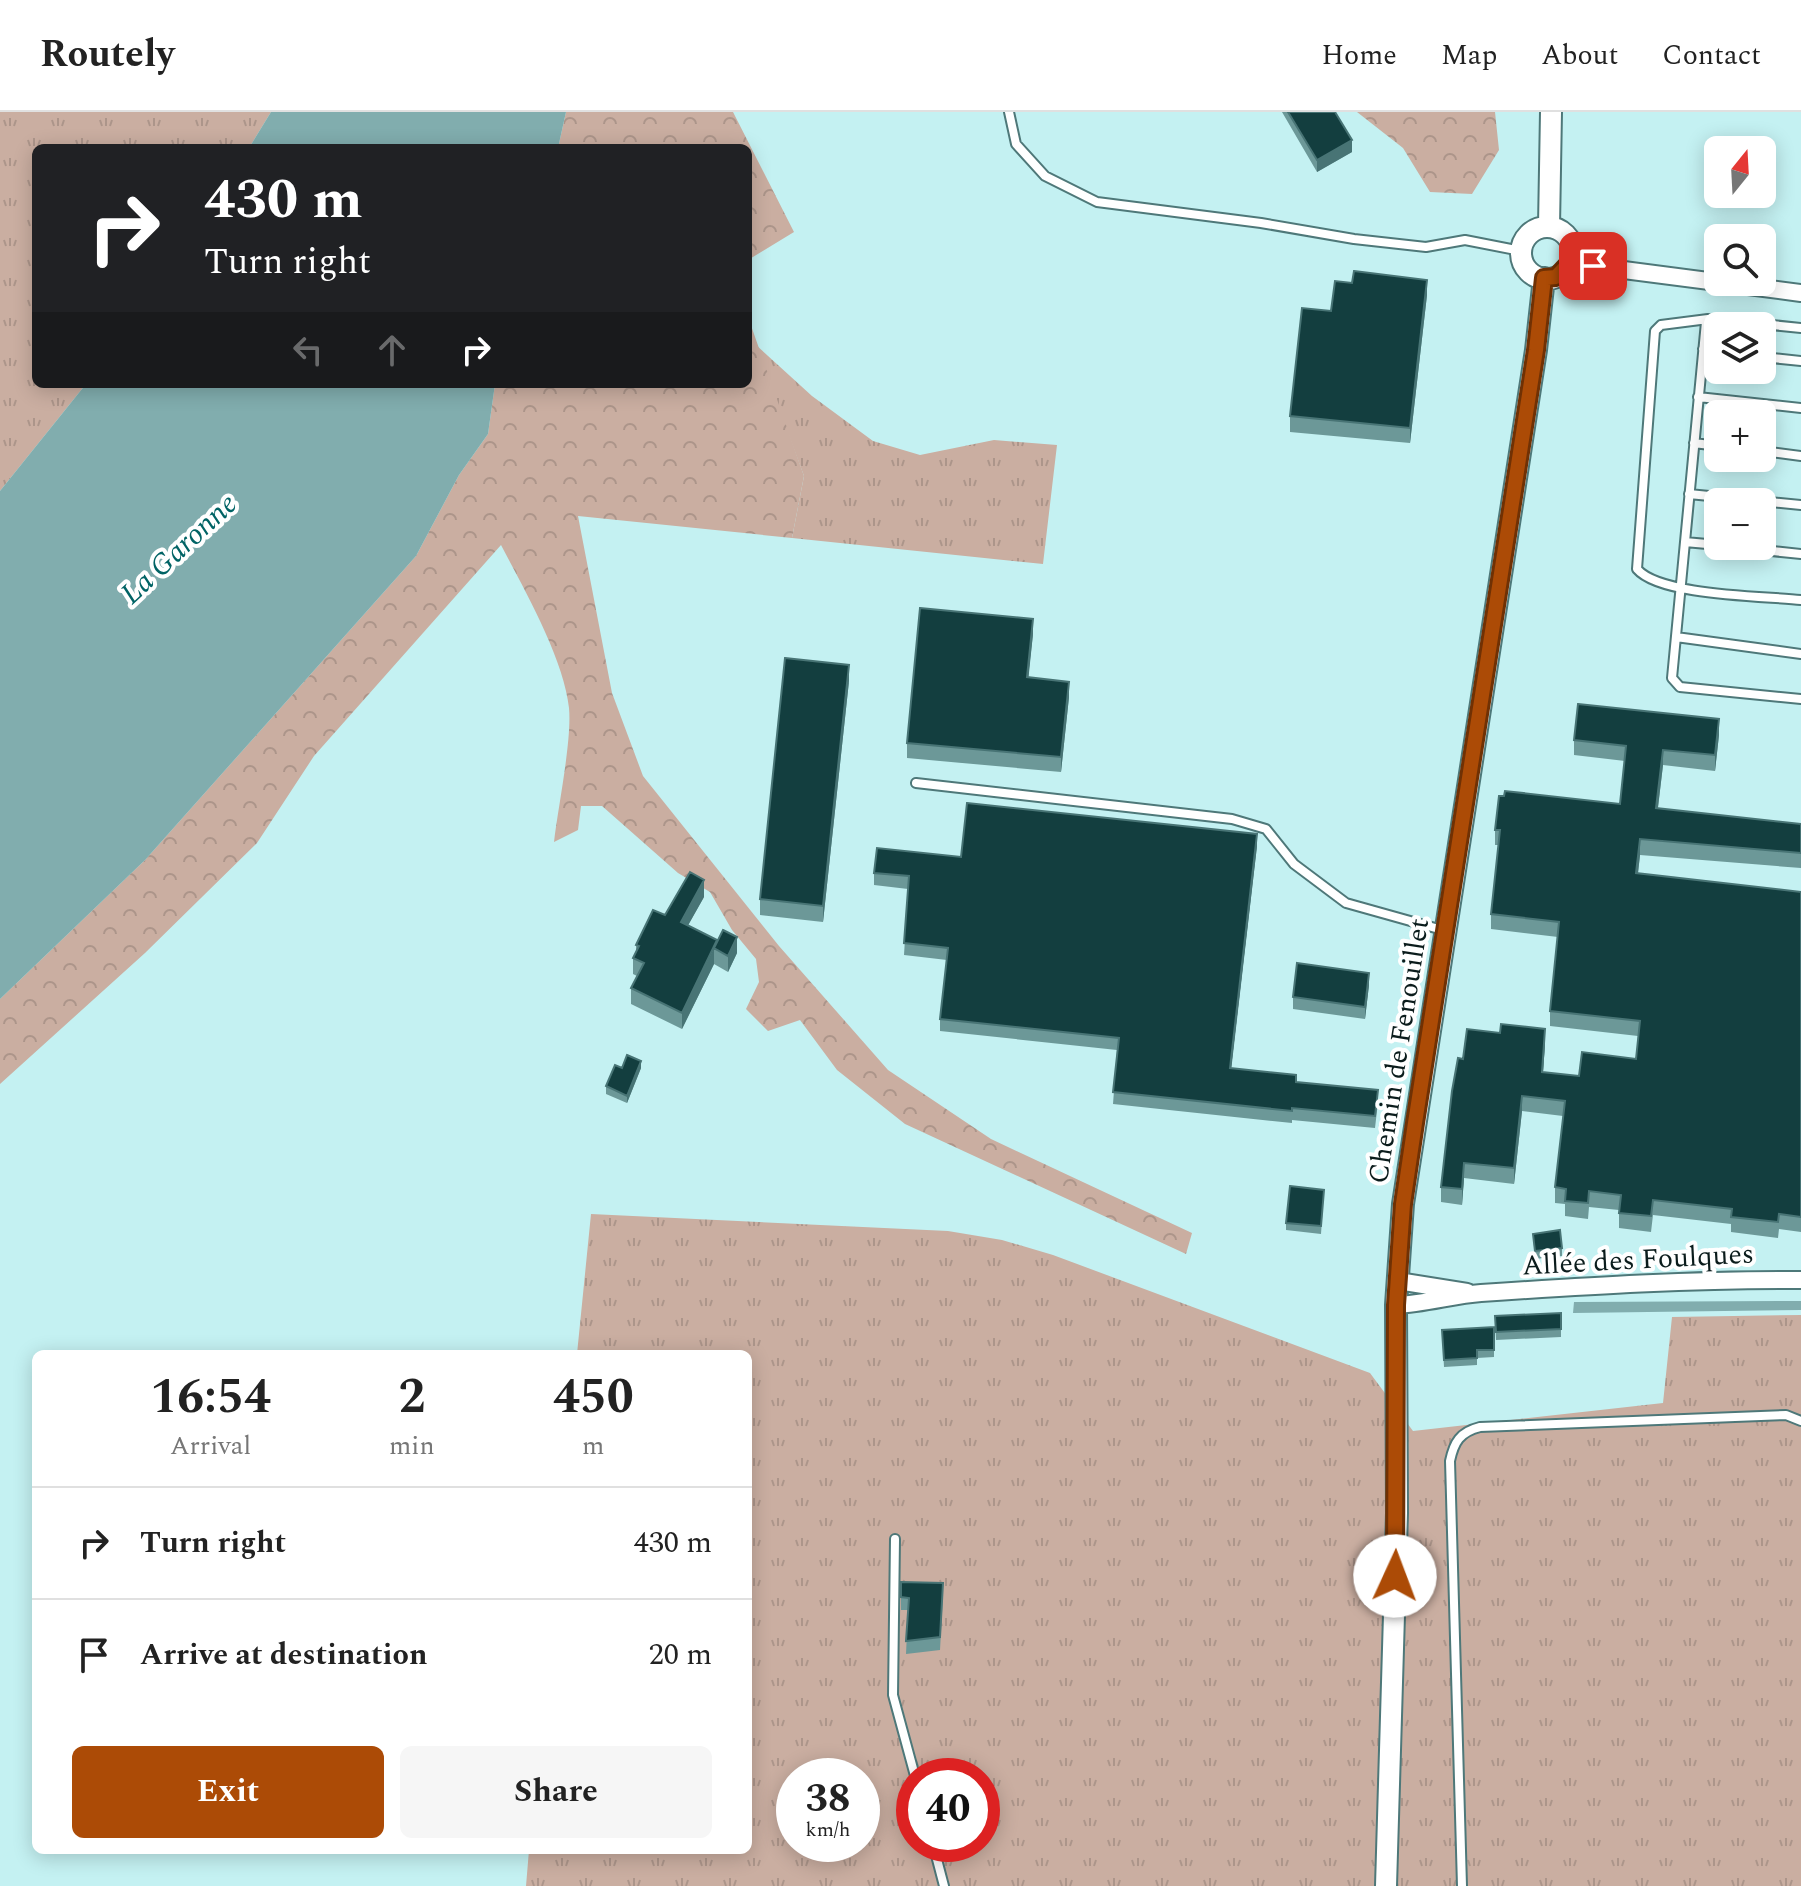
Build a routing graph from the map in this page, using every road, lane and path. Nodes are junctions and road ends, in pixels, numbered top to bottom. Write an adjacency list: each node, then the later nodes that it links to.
1 (1009, 112): 4 (lane)
2 (1551, 112): 3 (street)
3 (1549, 226): 4 (street); 5 (street)
4 (1521, 251): 6 (street)
5 (1572, 260): 6 (street); 7 (street)
6 (1544, 278): 33 (street, Chemin de Fenouillet)
7 (1801, 293)
8 (1704, 320): 27 (lane)
9 (1776, 326): 10 (lane)
10 (1801, 328)
11 (1704, 343): 12 (lane)
12 (1703, 349): 15 (lane)
13 (1776, 358): 14 (lane)
14 (1801, 361)
15 (1698, 397): 16 (lane); 17 (lane)
16 (1801, 408)
17 (1694, 443): 18 (lane); 21 (lane)
18 (1704, 444)
19 (1776, 453): 20 (lane)
20 (1801, 456)
21 (1689, 494): 22 (lane); 23 (lane)
22 (1801, 505)
23 (1685, 542): 24 (lane); 27 (lane)
24 (1704, 544)
25 (1776, 552): 26 (lane)
26 (1801, 554)
27 (1680, 587): 28 (lane); 29 (lane)
28 (1801, 600)
29 (1676, 637): 30 (lane); 31 (lane)
30 (1801, 654)
31 (1801, 699)
32 (916, 783): 33 (lane)
33 (1446, 931): 35 (street, Chemin de Fenouillet)
34 (1801, 1280): 36 (street, Allée des Foulques)
35 (1398, 1281): 36 (street, Allée des Foulques); 37 (street, Chemin de Fenouillet)
36 (1477, 1293): 37 (street, Allée des Foulques)
37 (1396, 1305): 43 (street, Chemin de Fenouillet)
38 (1801, 1421): 44 (lane)
39 (895, 1539): 40 (lane)
40 (910, 1758)
41 (938, 1862): 42 (lane)
42 (944, 1886)
43 (1386, 1886)
44 (1462, 1886)

